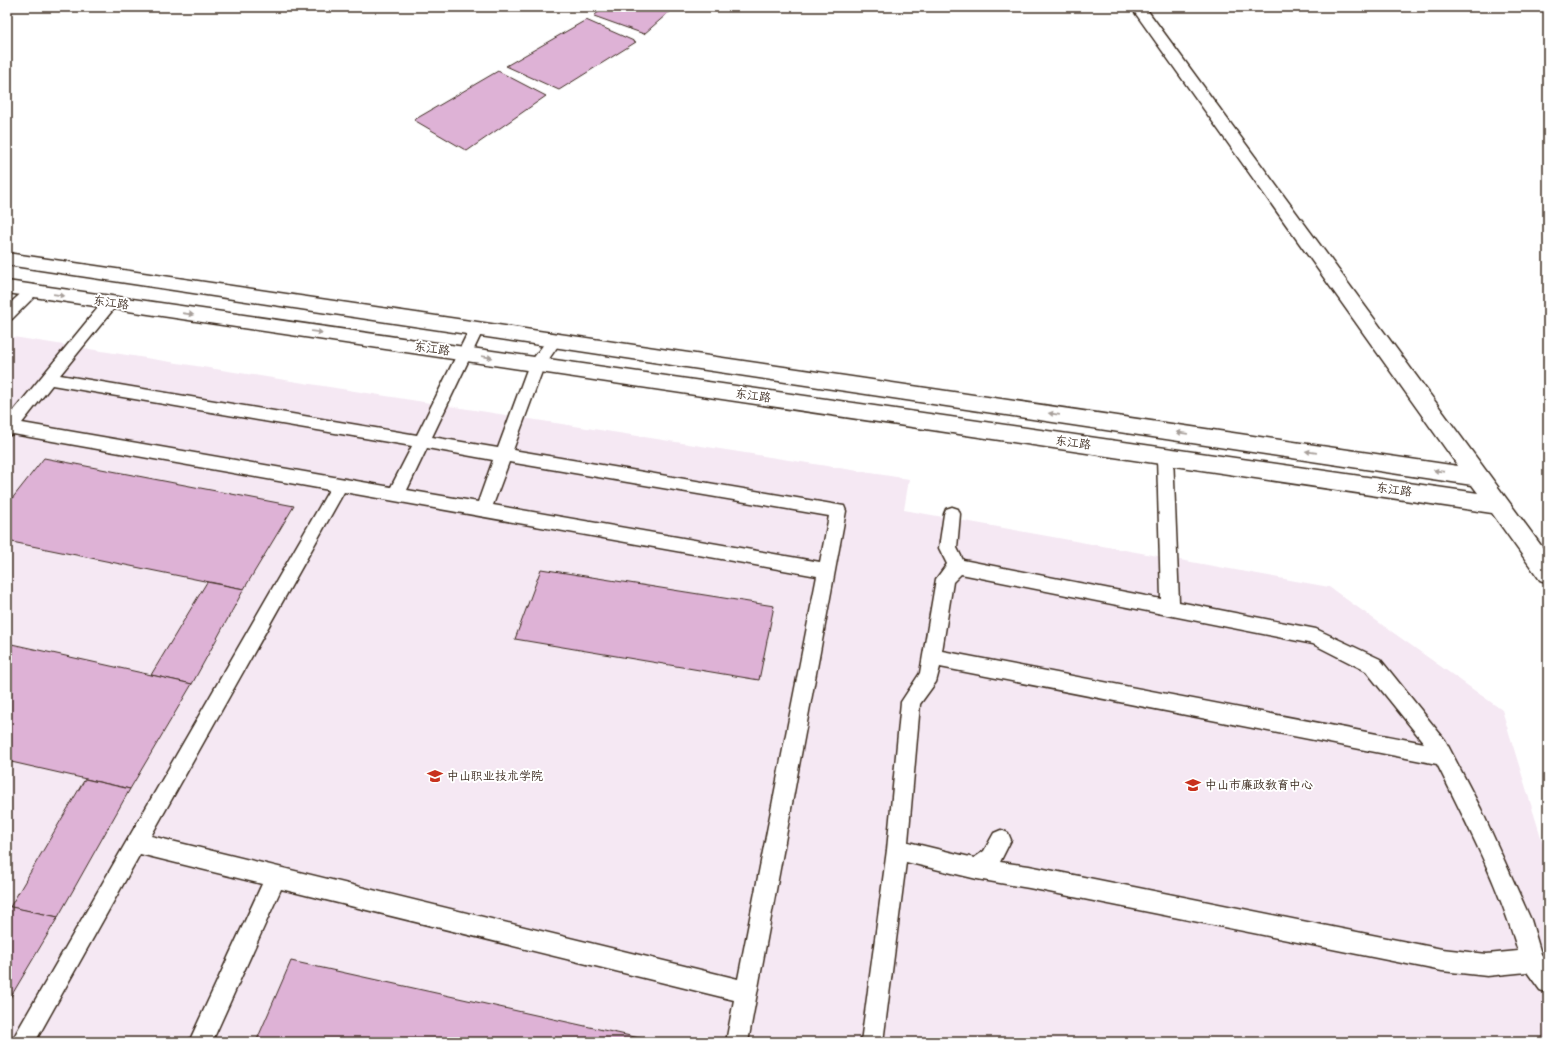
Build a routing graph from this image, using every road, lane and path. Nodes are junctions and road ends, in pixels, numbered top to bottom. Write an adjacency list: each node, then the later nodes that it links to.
1 (1138, 7): 16 (street)
2 (7, 259): 7 (street)
3 (7, 287): 4 (street, 东江路)
4 (32, 291): 5 (street, 东江路, one-way to 5); 6 (lane)
5 (111, 302): 9 (street, 东江路, one-way to 9); 11 (lane)
6 (7, 315)
7 (477, 328): 8 (street); 9 (lane)
8 (555, 340): 10 (lane); 16 (street, one-way to 8)
9 (463, 354): 10 (street, 东江路, one-way to 10); 13 (lane)
10 (537, 364): 14 (lane); 15 (street, 东江路)
11 (48, 379): 12 (lane); 13 (lane)
12 (8, 428): 17 (lane)
13 (423, 442): 14 (lane); 18 (lane)
14 (503, 455): 20 (lane); 23 (lane)
15 (1165, 456): 19 (street, 东江路); 25 (lane)
16 (1478, 477): 19 (street)
17 (340, 485): 18 (lane); 29 (lane)
18 (396, 495): 20 (lane)
19 (1498, 505): 24 (street)
20 (483, 510): 23 (lane)
21 (952, 514): 22 (lane)
22 (957, 566): 25 (lane); 26 (lane)
23 (826, 570): 35 (lane)
24 (1548, 573)
25 (1170, 608): 27 (lane)
26 (933, 657): 27 (lane); 30 (lane)
27 (1443, 756): 33 (lane)
28 (1000, 840): 31 (lane)
29 (136, 843): 32 (lane); 36 (lane)
30 (897, 850): 31 (lane); 39 (lane)
31 (977, 868): 33 (lane)
32 (276, 877): 35 (lane); 37 (lane)
33 (1532, 960): 34 (lane)
34 (1548, 982)
35 (746, 992): 38 (lane)
36 (22, 1042)
37 (200, 1042)
38 (737, 1042)
39 (872, 1042)

